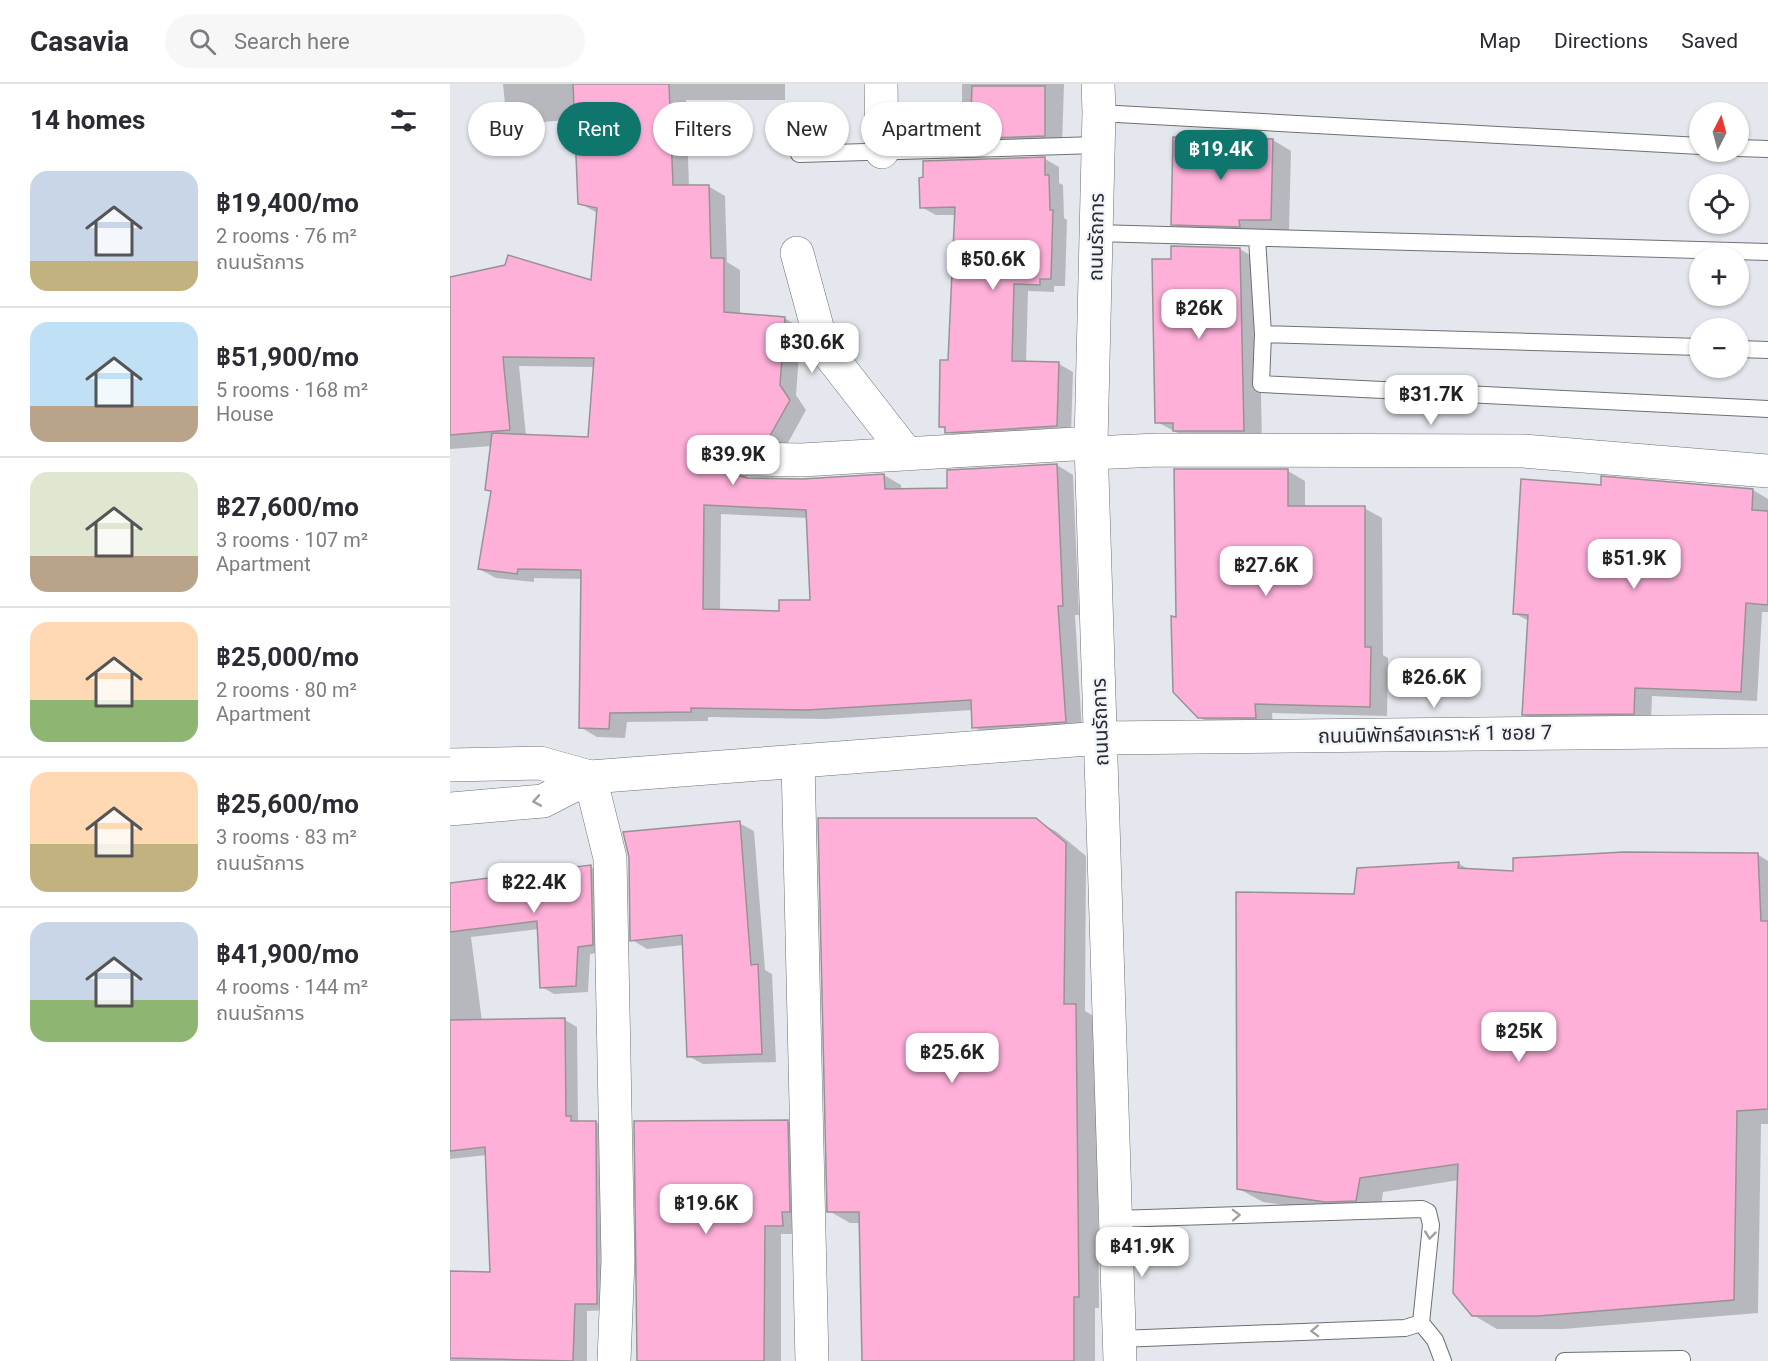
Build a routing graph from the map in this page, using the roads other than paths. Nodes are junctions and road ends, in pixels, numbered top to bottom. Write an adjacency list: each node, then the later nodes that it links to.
1 (881, 84): 2 (street)
2 (881, 102)
3 (1098, 114): 4 (lane); 5 (lane); 8 (street, ถนนรัถการ)
4 (1002, 131)
5 (1689, 145)
6 (1749, 148): 7 (lane)
7 (1768, 149)
8 (1096, 233): 9 (lane); 17 (street, ถนนรัถการ)
9 (1257, 238): 10 (lane); 12 (lane)
10 (1768, 252)
11 (797, 253): 18 (street)
12 (1263, 333): 13 (lane); 16 (lane)
13 (1689, 347)
14 (1749, 349): 15 (lane)
15 (1768, 350)
16 (1768, 410)
17 (1091, 448): 18 (street); 20 (street); 22 (street, ถนนรัถการ)
18 (907, 454): 19 (street)
19 (747, 459)
20 (1768, 471)
21 (1768, 731): 22 (street, ถนนนิพัทธ์สงเคราะห์ 1 ซอย 7)
22 (1101, 738): 23 (street, ถนนนิพัทธ์สงเคราะห์ 1 ซอย 7); 27 (street, ถนนรัถการ)
23 (798, 761): 25 (street, ถนนนิพัทธ์สงเคราะห์ 1 ซอย 7); 32 (street)
24 (450, 765): 25 (street)
25 (590, 777): 26 (street, one-way to 26); 31 (street)
26 (450, 809)
27 (1115, 1219): 28 (lane, one-way to 28); 29 (street, ถนนรัถการ)
28 (1420, 1323): 29 (lane, one-way to 29); 33 (lane)
29 (1119, 1350)
30 (1682, 1359): 34 (lane)
31 (614, 1361)
32 (812, 1361)
33 (1443, 1361)
34 (1564, 1361)

